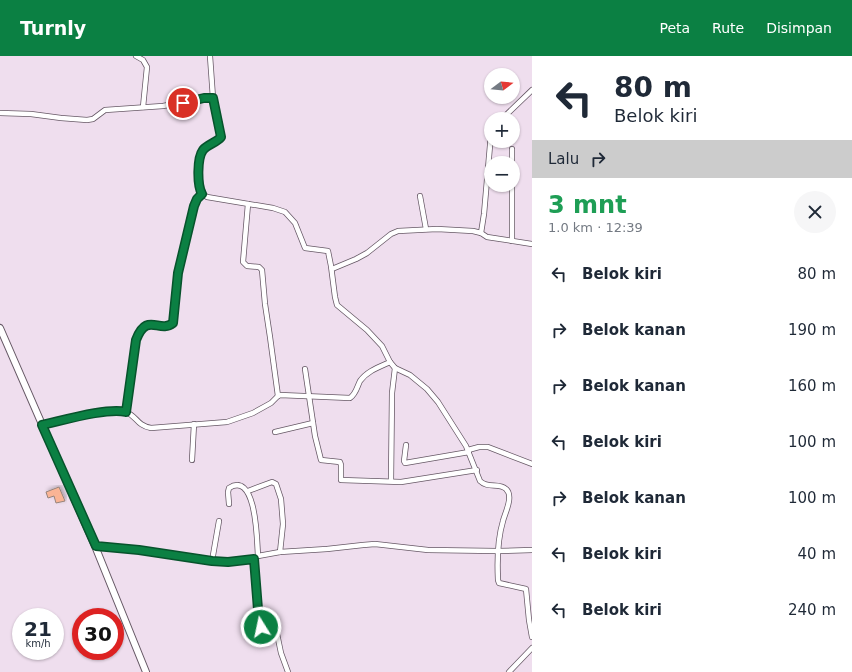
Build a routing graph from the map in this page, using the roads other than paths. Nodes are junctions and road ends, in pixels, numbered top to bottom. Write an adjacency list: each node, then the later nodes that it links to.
1 (136, 56): 5 (street)
2 (210, 56): 4 (street)
3 (532, 90): 6 (street)
4 (213, 98): 5 (street); 12 (street)
5 (143, 107): 7 (street)
6 (510, 112)
7 (0, 113)
8 (490, 148): 16 (street)
9 (512, 149): 10 (street)
10 (512, 156)
11 (512, 192): 17 (street)
12 (202, 194): 14 (street); 26 (street)
13 (420, 196): 15 (street)
14 (248, 204): 19 (street); 24 (street)
15 (426, 229): 16 (street); 19 (street)
16 (480, 233): 17 (street)
17 (512, 241): 18 (street)
18 (532, 244)
19 (332, 269): 21 (street)
20 (0, 328): 29 (street)
21 (390, 362): 22 (street); 25 (street)
22 (395, 368): 32 (street); 36 (street)
23 (306, 369): 25 (street)
24 (278, 396): 25 (street); 28 (street)
25 (309, 396): 27 (street)
26 (126, 412): 28 (street); 29 (street)
27 (313, 423): 30 (street); 36 (street)
28 (194, 424): 33 (street)
29 (42, 425): 40 (street)
30 (275, 432)
31 (406, 445): 32 (street)
32 (468, 451): 34 (street); 35 (street)
33 (192, 460)
34 (532, 464)
35 (477, 470): 36 (street); 42 (street)
36 (391, 482)
37 (248, 491): 38 (street); 43 (street); 44 (street)
38 (229, 504)
39 (219, 521): 45 (street)
40 (96, 546): 45 (street); 48 (street)
41 (532, 550): 42 (street)
42 (497, 551): 43 (street); 46 (street)
43 (280, 552): 44 (street)
44 (256, 558): 45 (street); 49 (street)
45 (212, 561)
46 (532, 637)
47 (532, 648): 50 (street)
48 (146, 672)
49 (288, 672)
50 (509, 672)

